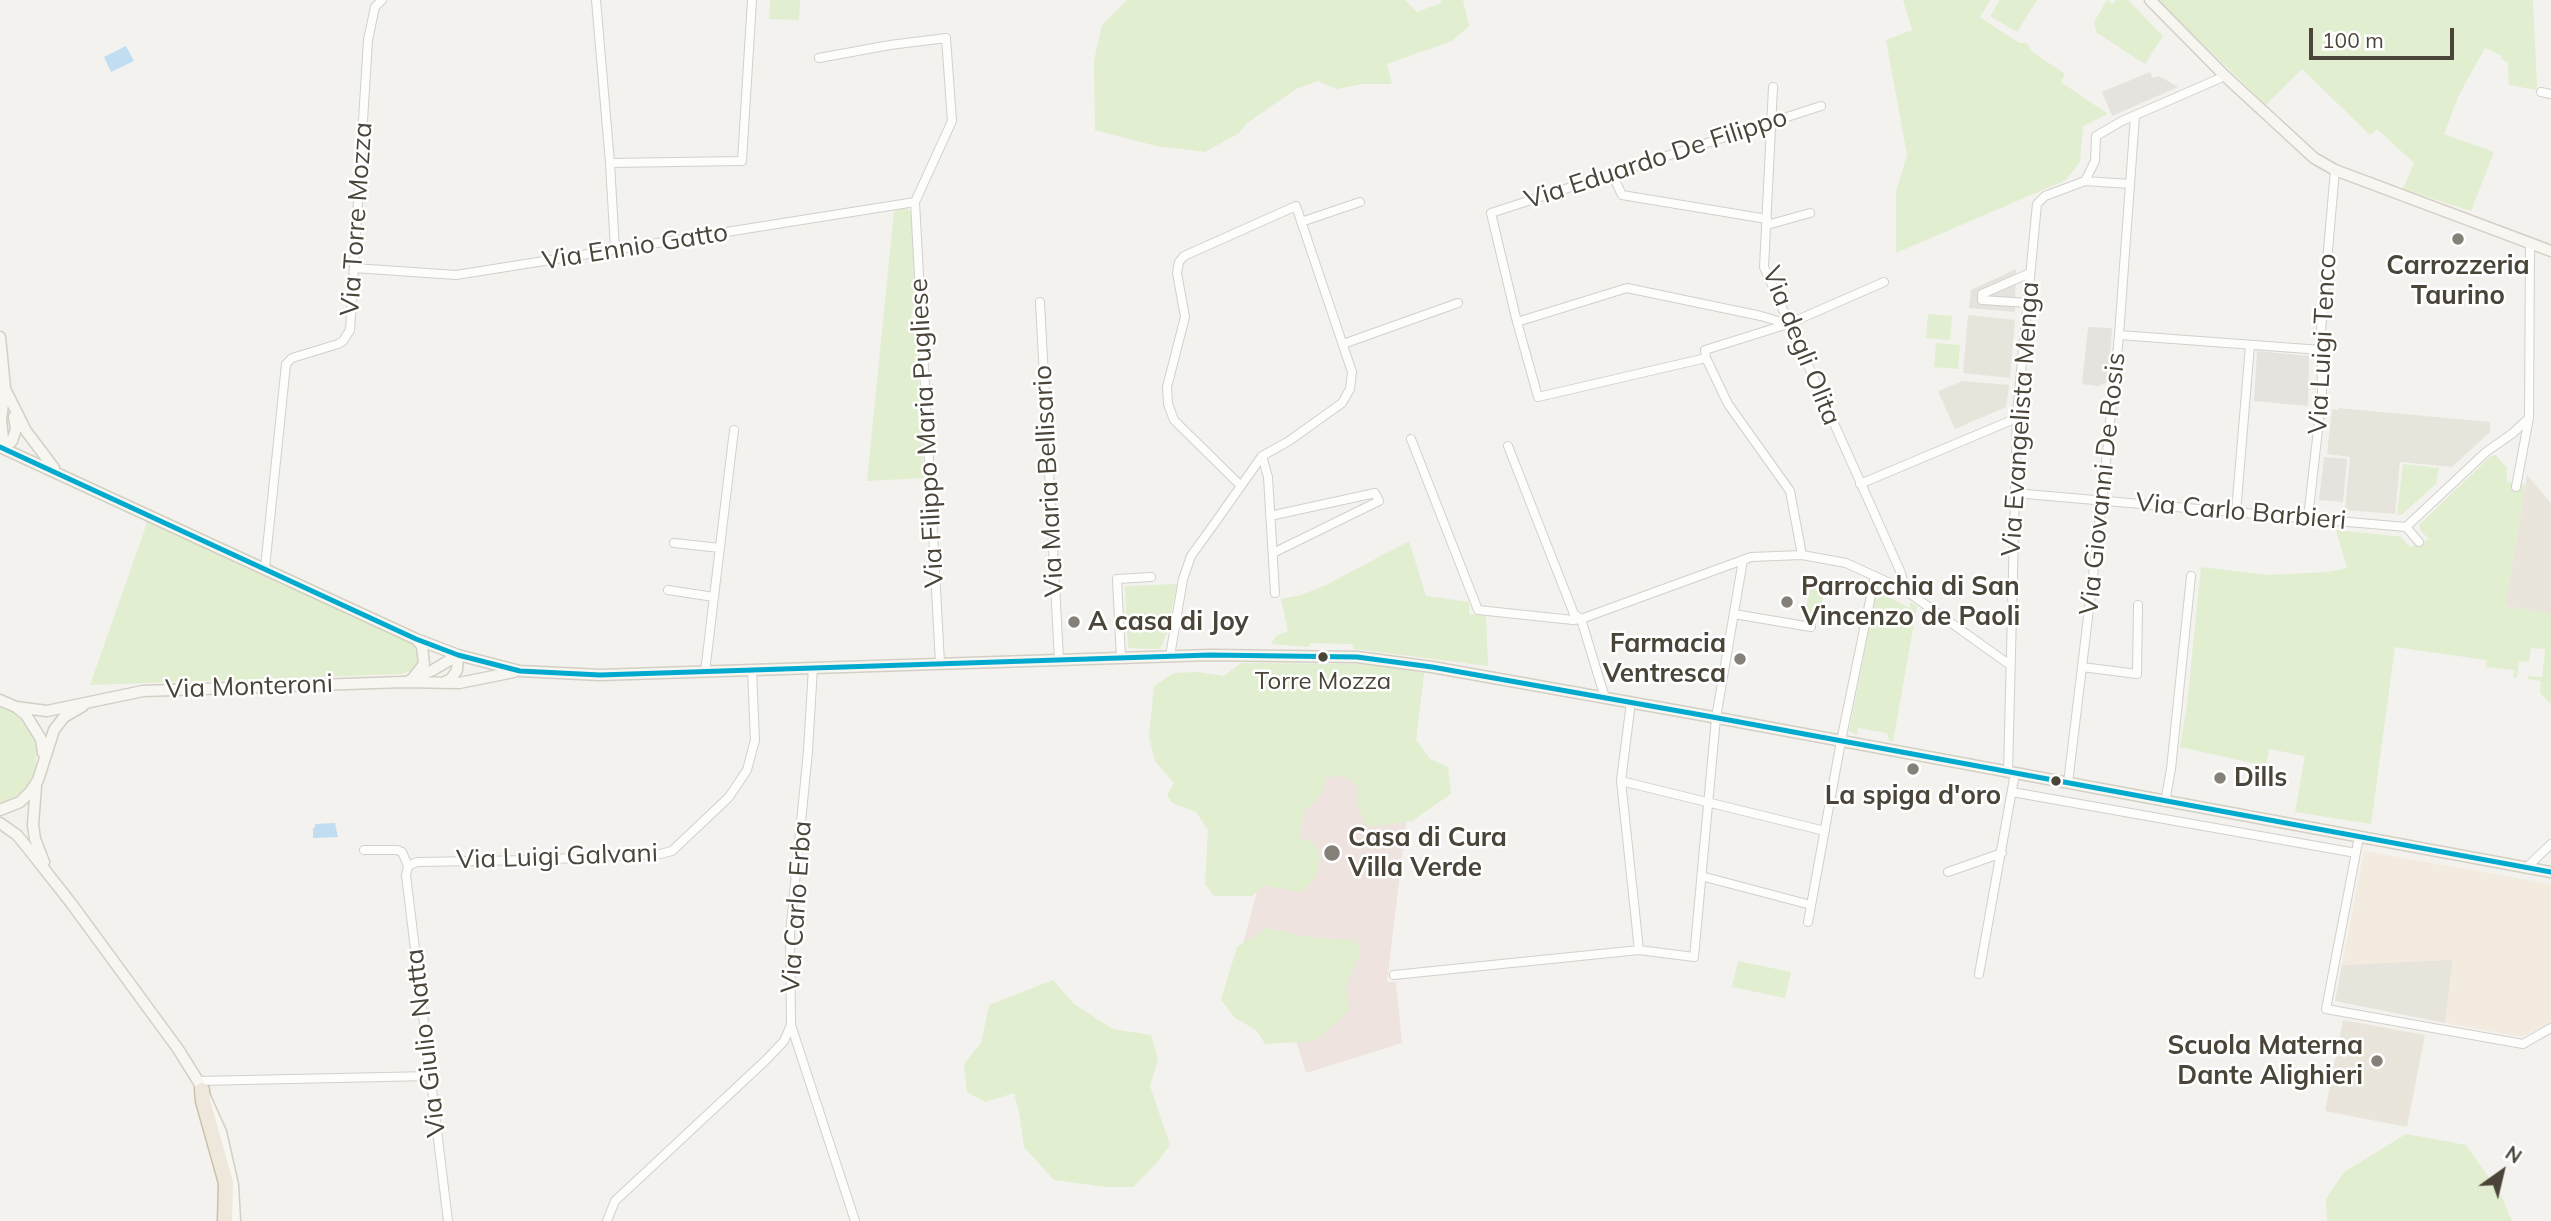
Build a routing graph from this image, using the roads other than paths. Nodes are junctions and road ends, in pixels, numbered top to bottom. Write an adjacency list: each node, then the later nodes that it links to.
1 (382, 0): 26 (street, Via Torre Mozza)
2 (596, 0): 13 (street)
3 (752, 0): 13 (street)
4 (2150, 0): 6 (main road)
5 (819, 58): 18 (street)
6 (2225, 76): 11 (street); 14 (main road)
7 (1773, 87): 12 (street, Via degli Olita)
8 (2541, 92): 9 (street)
9 (2551, 94)
10 (1821, 106): 12 (street, Via Eduardo De Filippo)
11 (2135, 116): 16 (street); 17 (street, Via Giovanni De Rosis)
12 (1772, 121): 15 (street, Via Eduardo De Filippo); 22 (street, Via degli Olita)
13 (610, 163): 24 (street)
14 (2335, 170): 23 (main road); 38 (street, Via Luigi Tenco)
15 (1612, 174): 22 (street); 32 (street, Via Eduardo De Filippo)
16 (2085, 181): 17 (street); 27 (street, Via Evangelista Menga)
17 (2130, 184): 34 (street, Via Giovanni De Rosis)
18 (915, 202): 24 (street, Via Ennio Gatto); 81 (street, Via Filippo Maria Pugliese)
19 (1360, 202): 21 (street)
20 (1810, 213): 22 (street)
21 (1301, 222): 36 (street); 50 (street)
22 (1767, 222): 33 (street, Via degli Olita)
23 (2530, 243): 25 (main road); 42 (street)
24 (615, 250): 26 (street, Via Ennio Gatto)
25 (2551, 251)
26 (354, 268): 64 (street, Via Torre Mozza)
27 (2030, 273): 31 (street, Via Evangelista Menga); 31 (street)
28 (1884, 282): 33 (street)
29 (1040, 302): 80 (street, Via Maria Bellisario)
30 (1458, 303): 36 (street)
31 (2028, 303): 41 (street, Via Evangelista Menga)
32 (1517, 322): 33 (street); 39 (street)
33 (1787, 324): 39 (street); 49 (street, Via degli Olita)
34 (2119, 335): 37 (street); 53 (street, Via Giovanni De Rosis)
35 (0, 337): 40 (main road)
36 (1343, 344): 47 (street)
37 (2250, 345): 38 (street); 54 (street)
38 (2321, 351): 56 (street, Via Luigi Tenco)
39 (1706, 358): 62 (street)
40 (2, 393): 46 (main road); 48 (main road)
41 (2017, 418): 49 (street); 52 (street, Via Evangelista Menga)
42 (2529, 418): 51 (street); 57 (street)
43 (734, 430): 60 (street)
44 (1411, 439): 74 (street)
45 (1508, 446): 74 (street)
46 (2, 448): 48 (main road, Via Monteroni)
47 (1262, 456): 50 (street); 55 (street)
48 (63, 476): 64 (main road, Via Monteroni)
49 (1860, 484): 69 (street, Via degli Olita)
50 (1241, 486): 78 (street)
51 (2516, 487)
52 (2014, 494): 53 (street, Via Carlo Barbieri); 82 (street, Via Evangelista Menga)
53 (2102, 500): 54 (street, Via Carlo Barbieri); 84 (street, Via Giovanni De Rosis)
54 (2236, 512): 56 (street, Via Carlo Barbieri)
55 (1270, 516): 61 (street); 61 (street)
56 (2308, 518): 57 (street, Via Carlo Barbieri)
57 (2406, 527): 58 (street)
58 (2419, 542)
59 (674, 543): 60 (street)
60 (720, 548): 71 (street)
61 (1273, 553): 70 (street)
62 (1801, 555): 63 (street); 65 (street)
63 (1743, 560): 73 (street); 74 (street)
64 (265, 568): 76 (main road, Via Monteroni)
65 (1875, 576): 69 (street); 96 (street)
66 (2191, 576): 103 (street)
67 (1150, 577): 79 (street)
68 (667, 590): 71 (street)
69 (1905, 590): 82 (street)
70 (1275, 593)
71 (714, 597): 87 (street)
72 (2138, 605): 84 (street)
73 (1734, 614): 75 (street); 95 (street)
74 (1581, 619): 90 (street)
75 (1811, 627)
76 (416, 639): 77 (main road, Via Monteroni); 88 (main road)
77 (458, 655): 86 (main road, Via Monteroni); 88 (main road, Via Monteroni); 89 (main road)
78 (1170, 656): 79 (main road, Via Monteroni); 90 (main road, Via Monteroni)
79 (1121, 658): 80 (main road, Via Monteroni)
80 (1059, 660): 81 (main road, Via Monteroni)
81 (940, 663): 83 (main road, Via Monteroni)
82 (2010, 666): 98 (street, Via Evangelista Menga)
83 (813, 667): 85 (main road, Via Monteroni); 124 (street, Via Carlo Erba)
84 (2082, 667): 101 (street, Via Giovanni De Rosis)
85 (752, 670): 87 (main road, Via Monteroni); 113 (street, Via Luigi Galvani)
86 (520, 671): 87 (main road, Via Monteroni); 89 (main road, Via Monteroni)
87 (705, 672)
88 (407, 680): 89 (main road, Via Monteroni); 92 (main road, Via Monteroni)
89 (443, 683)
90 (1605, 698): 93 (main road, Via Monteroni)
91 (0, 700): 94 (main road, Via Monteroni)
92 (94, 700): 94 (main road, Via Monteroni); 97 (main road, Via Monteroni)
93 (1631, 702): 95 (main road, Via Monteroni); 100 (street)
94 (16, 707): 97 (main road, Via Monteroni)
95 (1716, 718): 96 (main road, Via Monteroni); 104 (street)
96 (1841, 741): 98 (main road, Via Monteroni); 107 (street)
97 (43, 759): 99 (main road, Via Monteroni)
98 (2012, 773): 101 (main road, Via Monteroni); 102 (street, Via Evangelista Menga)
99 (37, 780): 105 (main road, Via Monteroni); 118 (main road)
100 (1621, 781): 104 (street); 121 (street)
101 (2068, 783): 103 (main road, Via Monteroni)
102 (2012, 793): 111 (street, Via Evangelista Menga); 112 (street)
103 (2165, 802): 108 (main road, Via Monteroni)
104 (1708, 803): 107 (street); 117 (street)
105 (0, 810)
106 (0, 823): 118 (main road)
107 (1825, 831): 119 (street)
108 (2359, 837): 112 (street); 114 (main road, Via Monteroni)
109 (2551, 844): 114 (street)
110 (364, 850): 113 (street)
111 (2002, 853): 115 (street); 122 (street, Via Evangelista Menga)
112 (2356, 853): 125 (street)
113 (408, 866): 126 (street, Via Giulio Natta)
114 (2527, 867): 116 (main road, Via Monteroni)
115 (1948, 872)
116 (2551, 872)
117 (1701, 876): 119 (street); 121 (street)
118 (53, 880): 127 (main road)
119 (1811, 905): 120 (street)
120 (1808, 922)
121 (1639, 950): 123 (street)
122 (1979, 974)
123 (1394, 975)
124 (790, 1025): 131 (street); 132 (street, Via Carlo Erba)
125 (2551, 1028)
126 (431, 1076): 127 (street); 130 (street, Via Giulio Natta)
127 (200, 1086): 128 (highway); 129 (main road)
128 (225, 1221)
129 (235, 1221)
130 (448, 1221)
131 (607, 1221)
132 (855, 1221)

